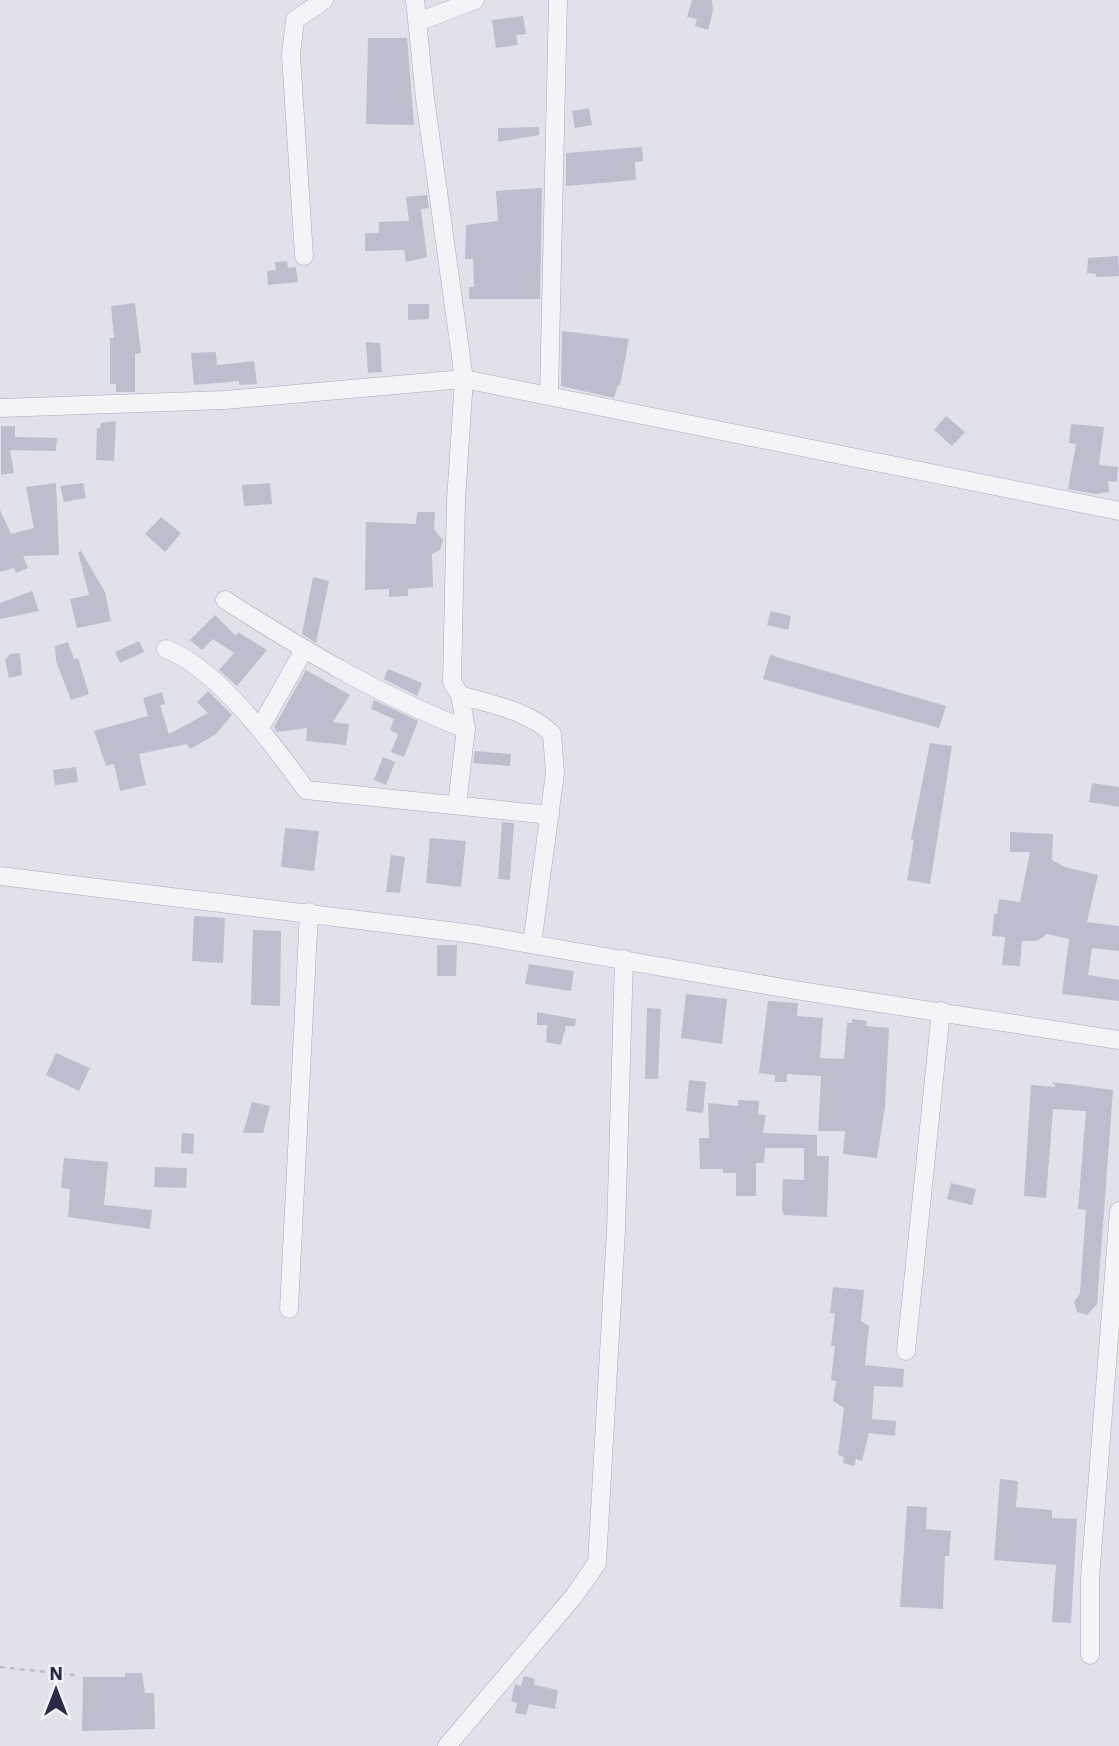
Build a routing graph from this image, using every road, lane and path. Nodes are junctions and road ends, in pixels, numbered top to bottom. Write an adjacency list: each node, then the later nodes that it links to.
1 (324, 0): 6 (street)
2 (415, 0): 5 (street)
3 (475, 0): 5 (street)
4 (558, 0): 8 (street)
5 (418, 22): 7 (street)
6 (304, 256)
7 (464, 379): 8 (street); 9 (street); 14 (street)
8 (549, 395): 10 (street)
9 (0, 408)
10 (1119, 511)
11 (225, 600): 13 (street)
12 (166, 649): 15 (street)
13 (304, 650): 15 (street); 16 (street)
14 (460, 695): 16 (street); 18 (street)
15 (261, 726): 17 (street)
16 (466, 729): 17 (street)
17 (457, 804): 18 (street)
18 (550, 816): 21 (street)
19 (0, 876): 20 (street)
20 (309, 912): 21 (street); 26 (street)
21 (532, 944): 22 (street)
22 (624, 959): 23 (street); 31 (street)
23 (941, 1011): 24 (street); 27 (street)
24 (1119, 1040)
25 (1119, 1211): 28 (street)
26 (289, 1309)
27 (906, 1351)
28 (1090, 1654)
29 (0, 1667): 30 (path)
30 (75, 1675)
31 (447, 1746)

